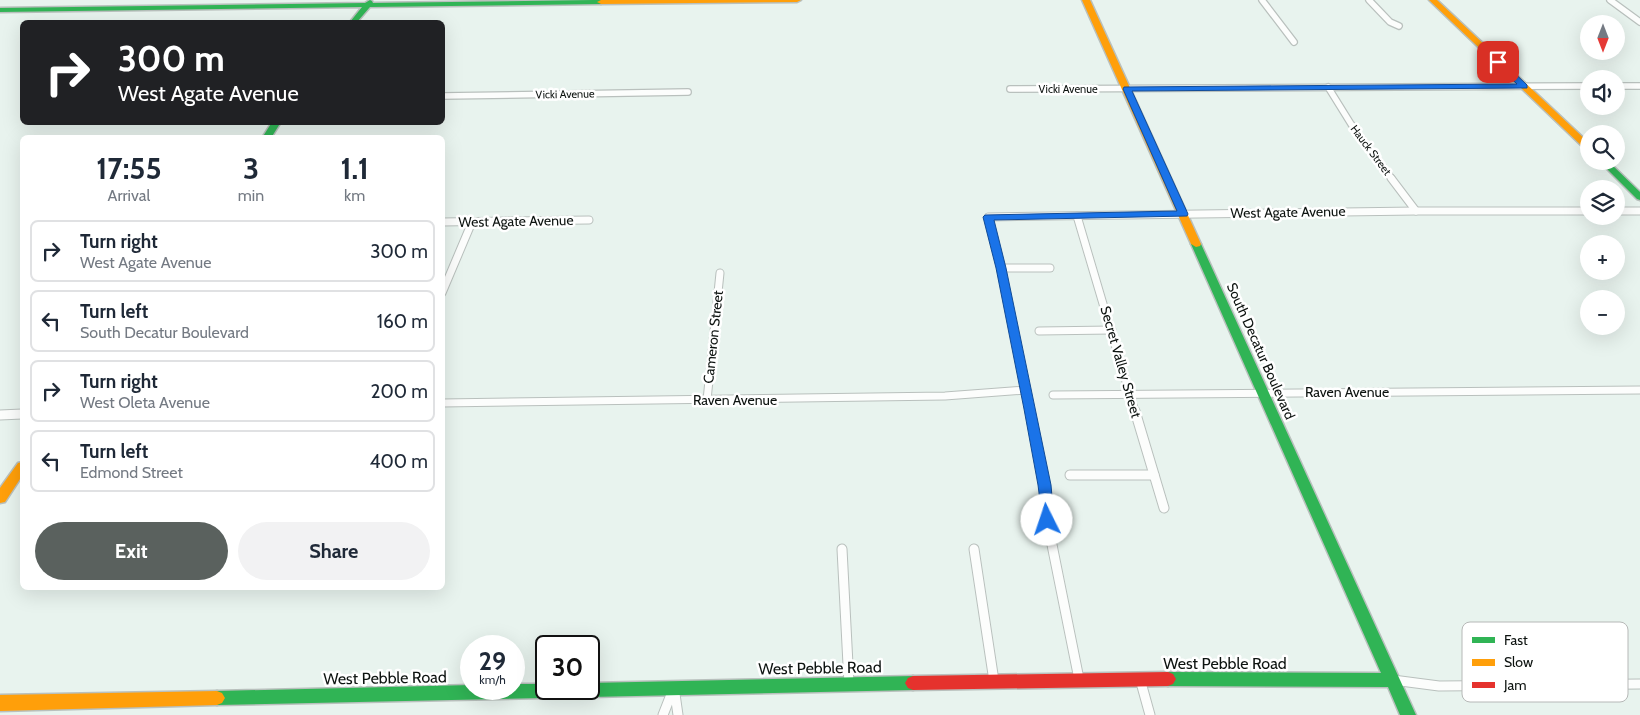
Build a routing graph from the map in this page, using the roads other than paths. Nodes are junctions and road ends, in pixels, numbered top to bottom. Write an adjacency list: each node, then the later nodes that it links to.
1 (797, 0): 7 (street)
2 (1086, 0): 19 (street, South Decatur Boulevard)
3 (1262, 0): 12 (street)
4 (1369, 0): 11 (street)
5 (1433, 0): 17 (street)
6 (1610, 0): 10 (street)
7 (369, 3): 8 (street); 9 (street)
8 (0, 10)
9 (356, 20)
10 (1640, 22)
11 (1399, 26)
12 (1294, 42)
13 (1580, 86): 17 (street, Vicki Avenue)
14 (1625, 86): 15 (street)
15 (1640, 86)
16 (1328, 87): 17 (street, Vicki Avenue); 19 (street, Vicki Avenue); 25 (street, Hauck Street)
17 (1524, 87): 22 (street)
18 (1010, 89): 19 (street, Vicki Avenue)
19 (1127, 89): 29 (street, South Decatur Boulevard)
20 (688, 92): 21 (street, Vicki Avenue)
21 (445, 96)
22 (1580, 140)
23 (1612, 170): 24 (street)
24 (1640, 197)
25 (1416, 211): 26 (street, West Agate Avenue); 29 (street, West Agate Avenue)
26 (1580, 211)
27 (1625, 211): 28 (street)
28 (1640, 211)
29 (1183, 214): 30 (street, West Agate Avenue); 42 (street, South Decatur Boulevard)
30 (1077, 216): 34 (street, West Agate Avenue); 38 (street, Secret Valley Street)
31 (589, 220): 33 (street, West Agate Avenue)
32 (445, 222): 33 (street, West Agate Avenue)
33 (472, 222): 37 (street)
34 (1001, 268): 35 (street); 40 (street)
35 (1050, 268)
36 (720, 273): 45 (street, Cameron Street)
37 (445, 286)
38 (1112, 330): 39 (street); 44 (street, Secret Valley Street)
39 (1040, 331)
40 (1026, 390): 45 (street, Raven Avenue); 56 (street)
41 (1640, 390): 42 (street, Raven Avenue)
42 (1264, 393): 44 (street, Raven Avenue); 59 (street, South Decatur Boulevard)
43 (1053, 395): 44 (street, Raven Avenue)
44 (1130, 395): 51 (street, Secret Valley Street)
45 (707, 400): 46 (street, Raven Avenue)
46 (445, 403)
47 (20, 414): 48 (street)
48 (0, 415)
49 (20, 471): 52 (street)
50 (1070, 475): 51 (street)
51 (1154, 475): 53 (street, Secret Valley Street)
52 (0, 498)
53 (1164, 508)
54 (842, 549): 60 (street)
55 (974, 549): 58 (street)
56 (1079, 679): 57 (street, West Pebble Road); 58 (street, West Pebble Road)
57 (1140, 679): 59 (street, West Pebble Road); 66 (street)
58 (994, 680): 60 (street, West Pebble Road)
59 (1392, 680): 61 (street, West Pebble Road); 67 (street, South Decatur Boulevard)
60 (849, 684): 62 (street, West Pebble Road)
61 (1462, 686)
62 (674, 687): 63 (street, West Pebble Road); 64 (street); 65 (street)
63 (0, 703)
64 (662, 715)
65 (678, 715)
66 (1150, 715)
67 (1408, 715)

